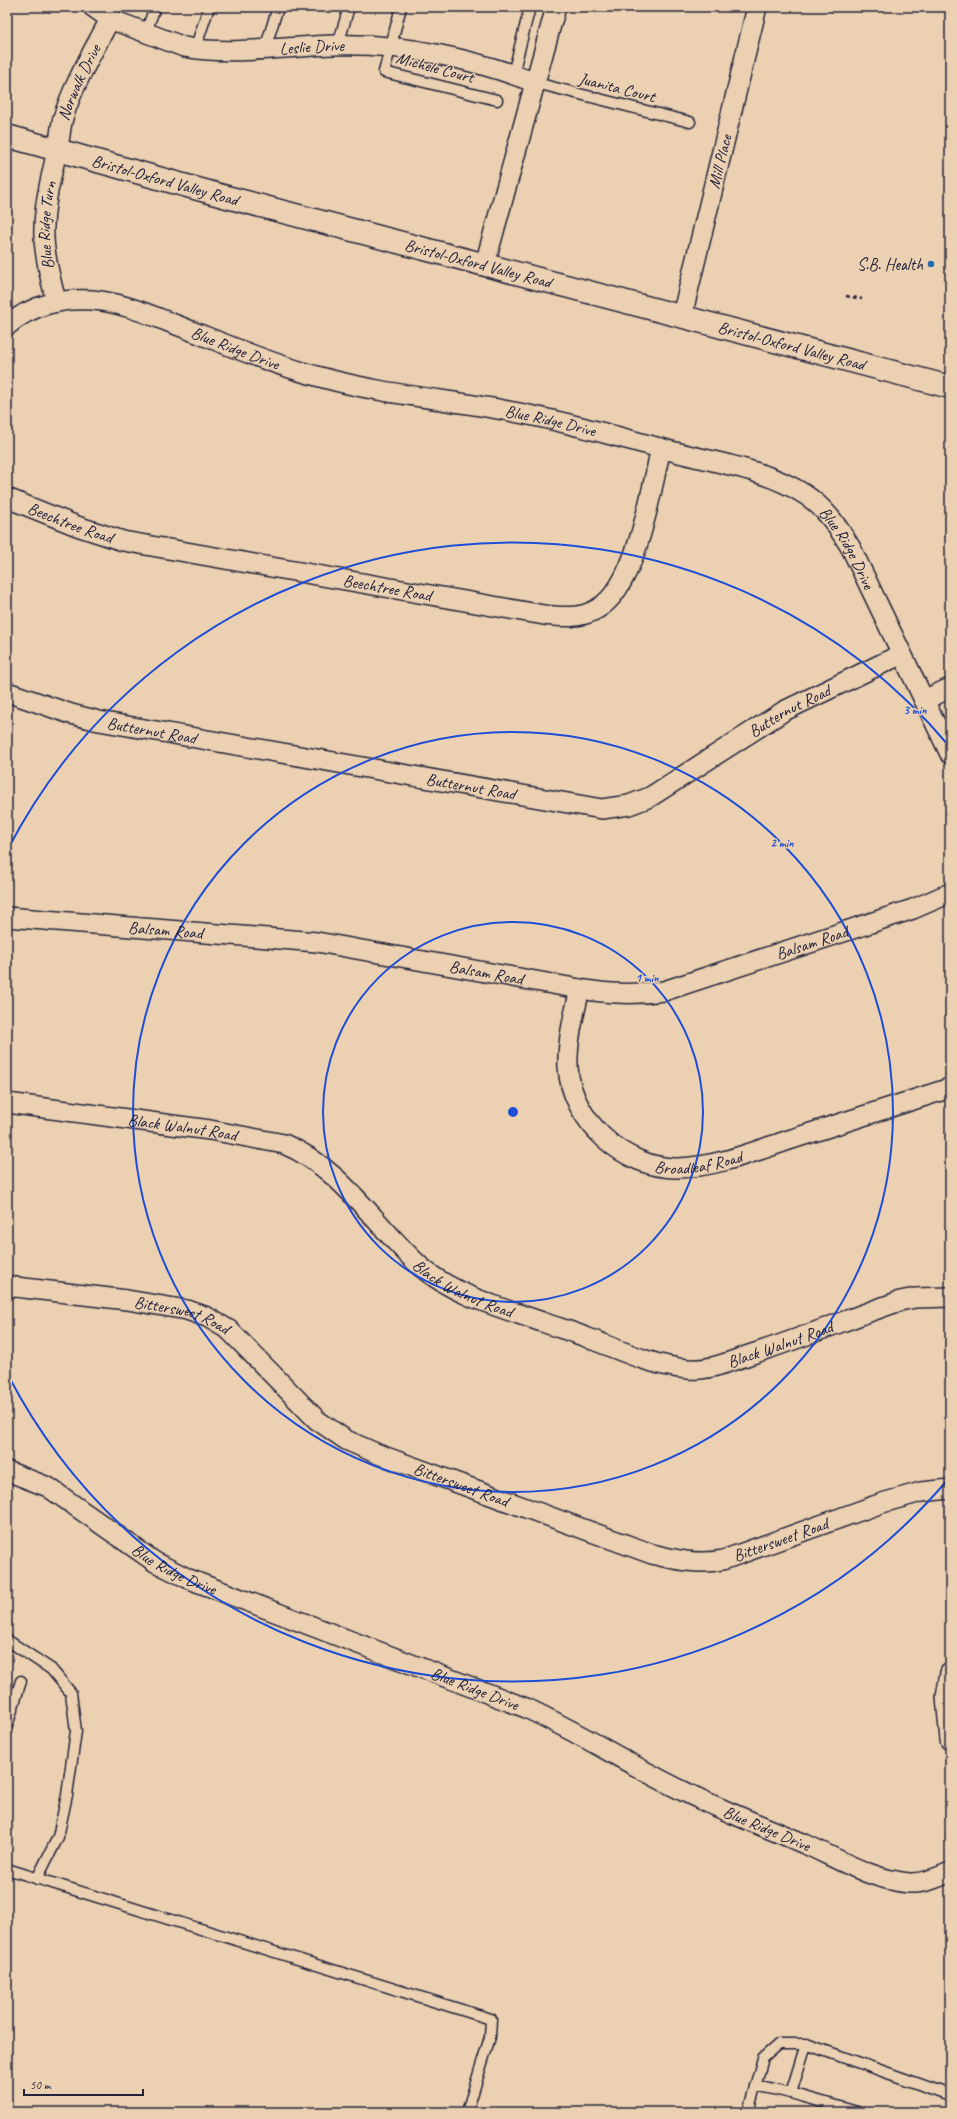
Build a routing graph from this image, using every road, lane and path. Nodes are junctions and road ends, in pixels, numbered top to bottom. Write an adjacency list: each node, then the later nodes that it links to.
1 (93, 7): 10 (street, Leslie Drive)
2 (155, 7): 11 (lane)
3 (210, 7): 14 (lane)
4 (278, 7): 15 (lane)
5 (348, 7): 12 (lane)
6 (401, 7): 13 (lane)
7 (530, 7): 16 (lane)
8 (556, 7): 17 (street)
9 (757, 7): 26 (street, Mill Place)
10 (110, 19): 11 (street, Leslie Drive); 21 (street, Norwalk Drive)
11 (146, 32): 14 (street, Leslie Drive)
12 (338, 45): 13 (street, Leslie Drive); 15 (street, Leslie Drive)
13 (389, 48): 16 (street, Leslie Drive); 18 (lane, Michele Court)
14 (195, 49): 15 (street, Leslie Drive)
15 (265, 49)
16 (513, 74): 17 (street, Leslie Drive)
17 (536, 83): 19 (lane, Juanita Court); 22 (street)
18 (497, 100)
19 (690, 122)
20 (7, 136): 21 (main road, Bristol-Oxford Valley Road)
21 (58, 150): 22 (main road, Bristol-Oxford Valley Road); 25 (street, Blue Ridge Turn)
22 (485, 264): 26 (main road, Bristol-Oxford Valley Road)
23 (846, 296): 24 (path)
24 (862, 299)
25 (56, 301): 27 (street, Blue Ridge Drive); 29 (street, Blue Ridge Drive)
26 (682, 316): 28 (main road, Bristol-Oxford Valley Road)
27 (7, 326)
28 (950, 387)
29 (661, 448): 30 (street, Beechtree Road); 31 (street, Blue Ridge Drive)
30 (7, 498)
31 (902, 654): 33 (street, Butternut Road); 34 (street, Blue Ridge Drive)
32 (950, 688): 34 (street)
33 (7, 692)
34 (924, 700): 35 (street, Blue Ridge Drive)
35 (950, 754)
36 (950, 893): 38 (street, Balsam Road)
37 (7, 917): 38 (street, Balsam Road)
38 (580, 990): 39 (street, Broadleaf Road)
39 (950, 1088)
40 (7, 1102): 42 (street, Black Walnut Road)
41 (7, 1286): 44 (street, Bittersweet Road)
42 (950, 1297)
43 (7, 1471): 51 (street, Blue Ridge Drive)
44 (950, 1489)
45 (7, 1640): 52 (lane)
46 (950, 1673): 49 (street)
47 (21, 1681): 48 (lane)
48 (7, 1726)
49 (950, 1740)
50 (7, 1869): 52 (lane)
51 (950, 1872)
52 (38, 1879): 57 (lane)
53 (806, 2044): 54 (lane); 55 (lane); 56 (lane)
54 (755, 2085): 55 (lane); 58 (lane)
55 (791, 2093): 59 (lane)
56 (950, 2095)
57 (467, 2112)
58 (748, 2112)
59 (857, 2112)

